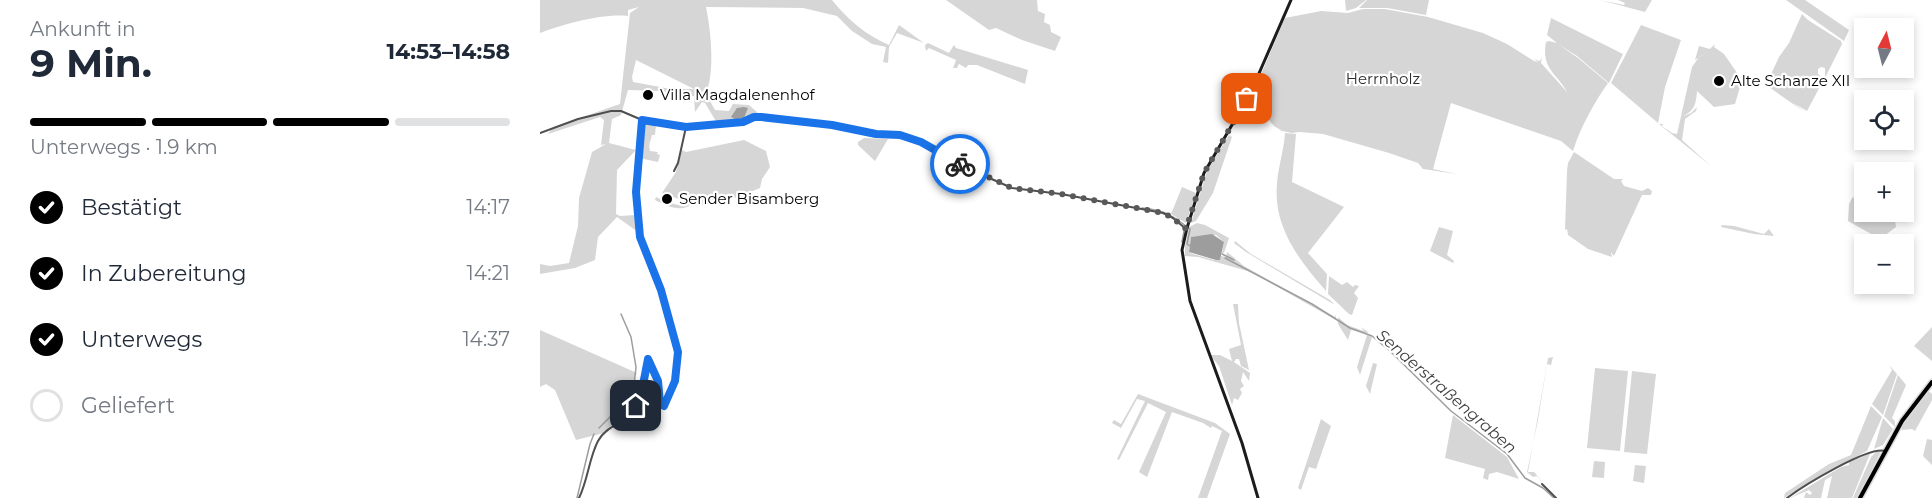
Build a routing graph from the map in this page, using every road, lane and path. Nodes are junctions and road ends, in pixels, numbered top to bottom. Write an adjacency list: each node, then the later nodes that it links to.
1 (1290, 0): 6 (street)
2 (642, 120): 3 (street); 4 (street); 10 (street)
3 (686, 127): 5 (street); 6 (street)
4 (540, 133)
5 (674, 171)
6 (1187, 227): 11 (street)
7 (1932, 382): 8 (main road)
8 (1885, 451): 13 (street); 14 (main road)
9 (1542, 484): 12 (street)
10 (579, 498)
11 (1258, 498)
12 (1556, 498)
13 (1787, 498)
14 (1860, 498)

